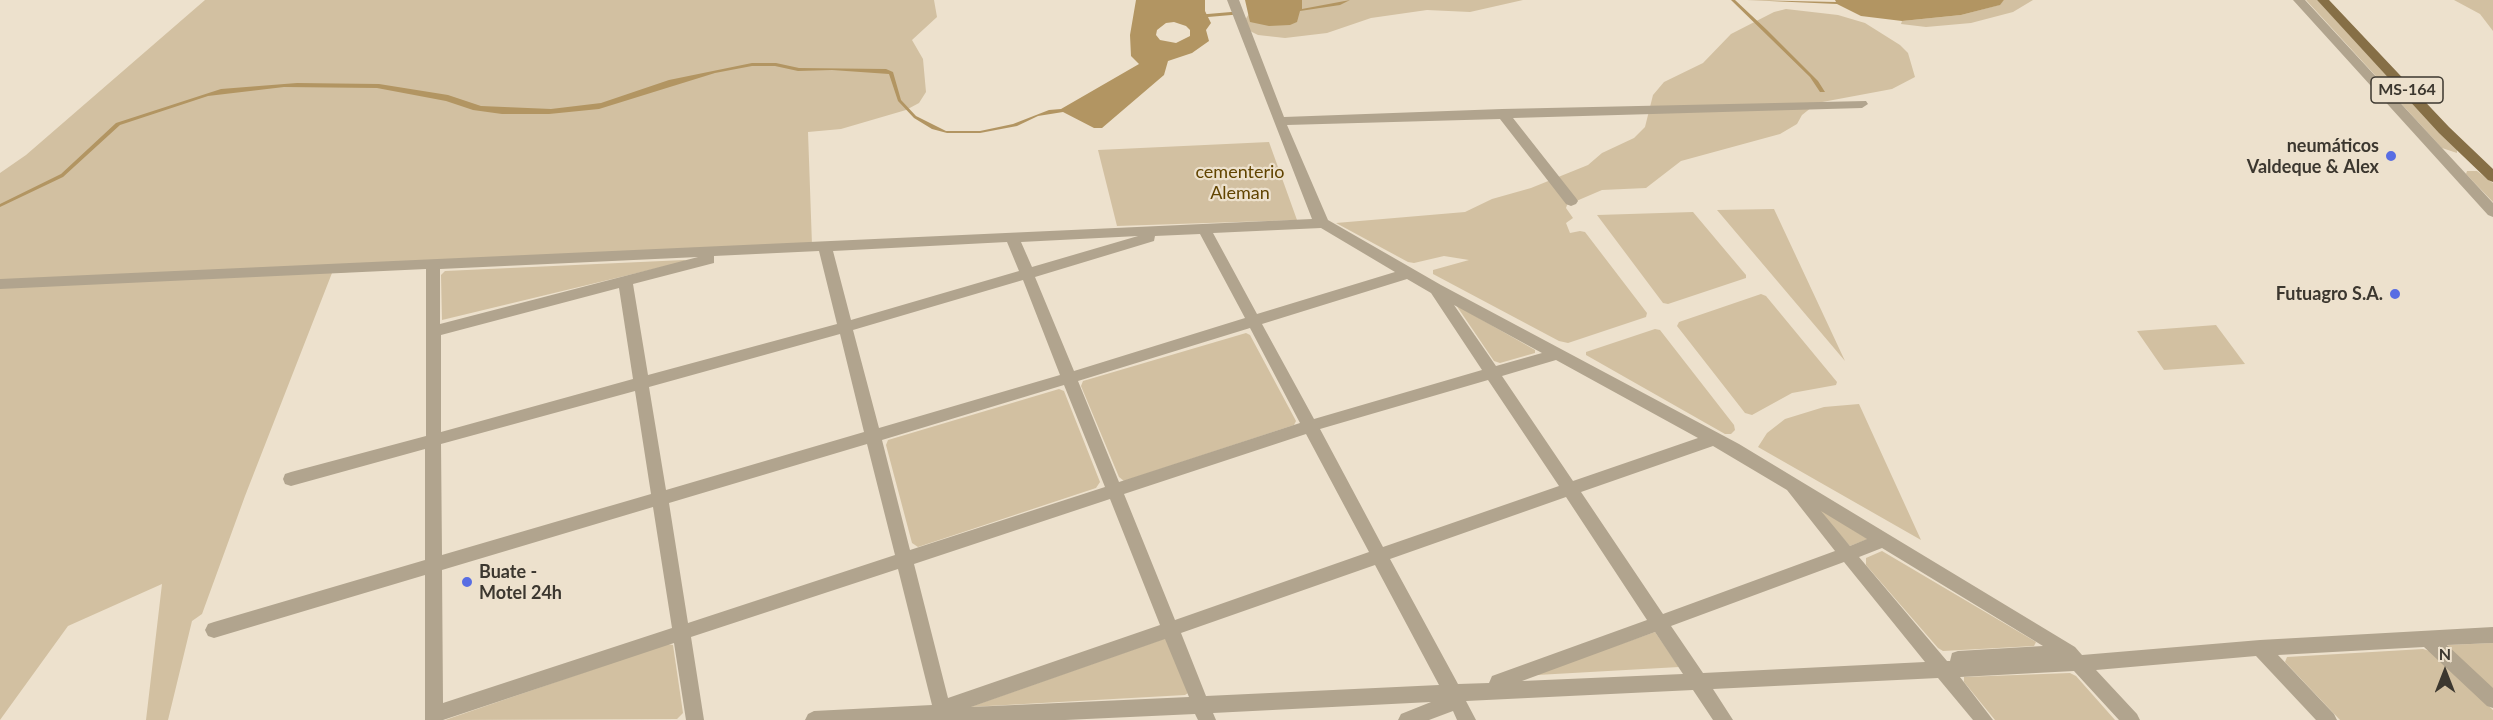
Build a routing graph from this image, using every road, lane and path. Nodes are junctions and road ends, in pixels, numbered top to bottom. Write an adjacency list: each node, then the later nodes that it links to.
1 (2299, 0): 9 (street)
2 (2323, 0): 7 (main road, MS-164)
3 (1237, 9): 6 (street)
4 (1862, 104): 5 (street)
5 (1502, 113): 6 (street); 8 (street)
6 (1279, 121): 10 (street)
7 (2493, 177)
8 (1571, 201)
9 (2493, 212)
10 (1323, 223): 11 (street); 17 (street)
11 (1205, 230): 12 (street); 22 (street)
12 (1175, 231): 13 (street); 18 (street)
13 (1013, 239): 14 (street); 18 (street)
14 (825, 248): 15 (street); 23 (street)
15 (739, 252): 16 (street); 19 (street)
16 (433, 266): 20 (street); 24 (street)
17 (1408, 273): 21 (street); 22 (street)
18 (1028, 274): 23 (street); 27 (street)
19 (625, 281): 24 (street); 28 (street)
20 (0, 284)
21 (1436, 289): 25 (street); 26 (street)
22 (1254, 321): 27 (street); 29 (street)
23 (846, 327): 28 (street); 30 (street)
24 (433, 331): 32 (street)
25 (1558, 354): 26 (street); 31 (street)
26 (1493, 373): 29 (street); 35 (street)
27 (1069, 378): 30 (street); 36 (street)
28 (641, 383): 32 (street); 37 (street)
29 (1310, 426): 36 (street); 40 (street)
30 (873, 436): 37 (street); 41 (street)
31 (1713, 439): 34 (street); 35 (street)
32 (434, 441): 33 (street); 42 (street)
33 (291, 479)
34 (1788, 483): 38 (street); 39 (street)
35 (1570, 489): 40 (street); 43 (street)
36 (1114, 491): 41 (street); 44 (street)
37 (659, 499): 42 (street); 46 (street)
38 (1885, 540): 39 (street); 50 (street)
39 (1848, 554): 43 (street); 51 (street)
40 (1380, 556): 44 (street); 54 (street)
41 (904, 560): 46 (street); 57 (street)
42 (434, 565): 45 (street); 58 (street)
43 (1659, 623): 52 (street); 53 (street)
44 (1170, 629): 56 (street); 57 (street)
45 (214, 630)
46 (681, 633): 58 (street); 60 (street)
47 (2493, 635): 48 (street)
48 (2428, 639): 49 (street); 55 (street)
49 (2260, 648): 50 (street); 67 (street)
50 (2075, 658): 51 (street); 66 (street)
51 (1940, 665): 52 (street); 65 (street)
52 (1695, 677): 53 (street); 54 (street); 64 (street)
53 (1498, 682): 54 (street)
54 (1453, 693): 56 (street); 62 (street); 63 (street)
55 (2493, 700)
56 (1202, 708): 57 (street)
57 (946, 714): 59 (street)
58 (434, 717)
59 (905, 718): 61 (street)
60 (695, 720)
61 (814, 720)
62 (1407, 720)
63 (1467, 720)
64 (1724, 720)
65 (1984, 720)
66 (2131, 720)
67 (2328, 720)

